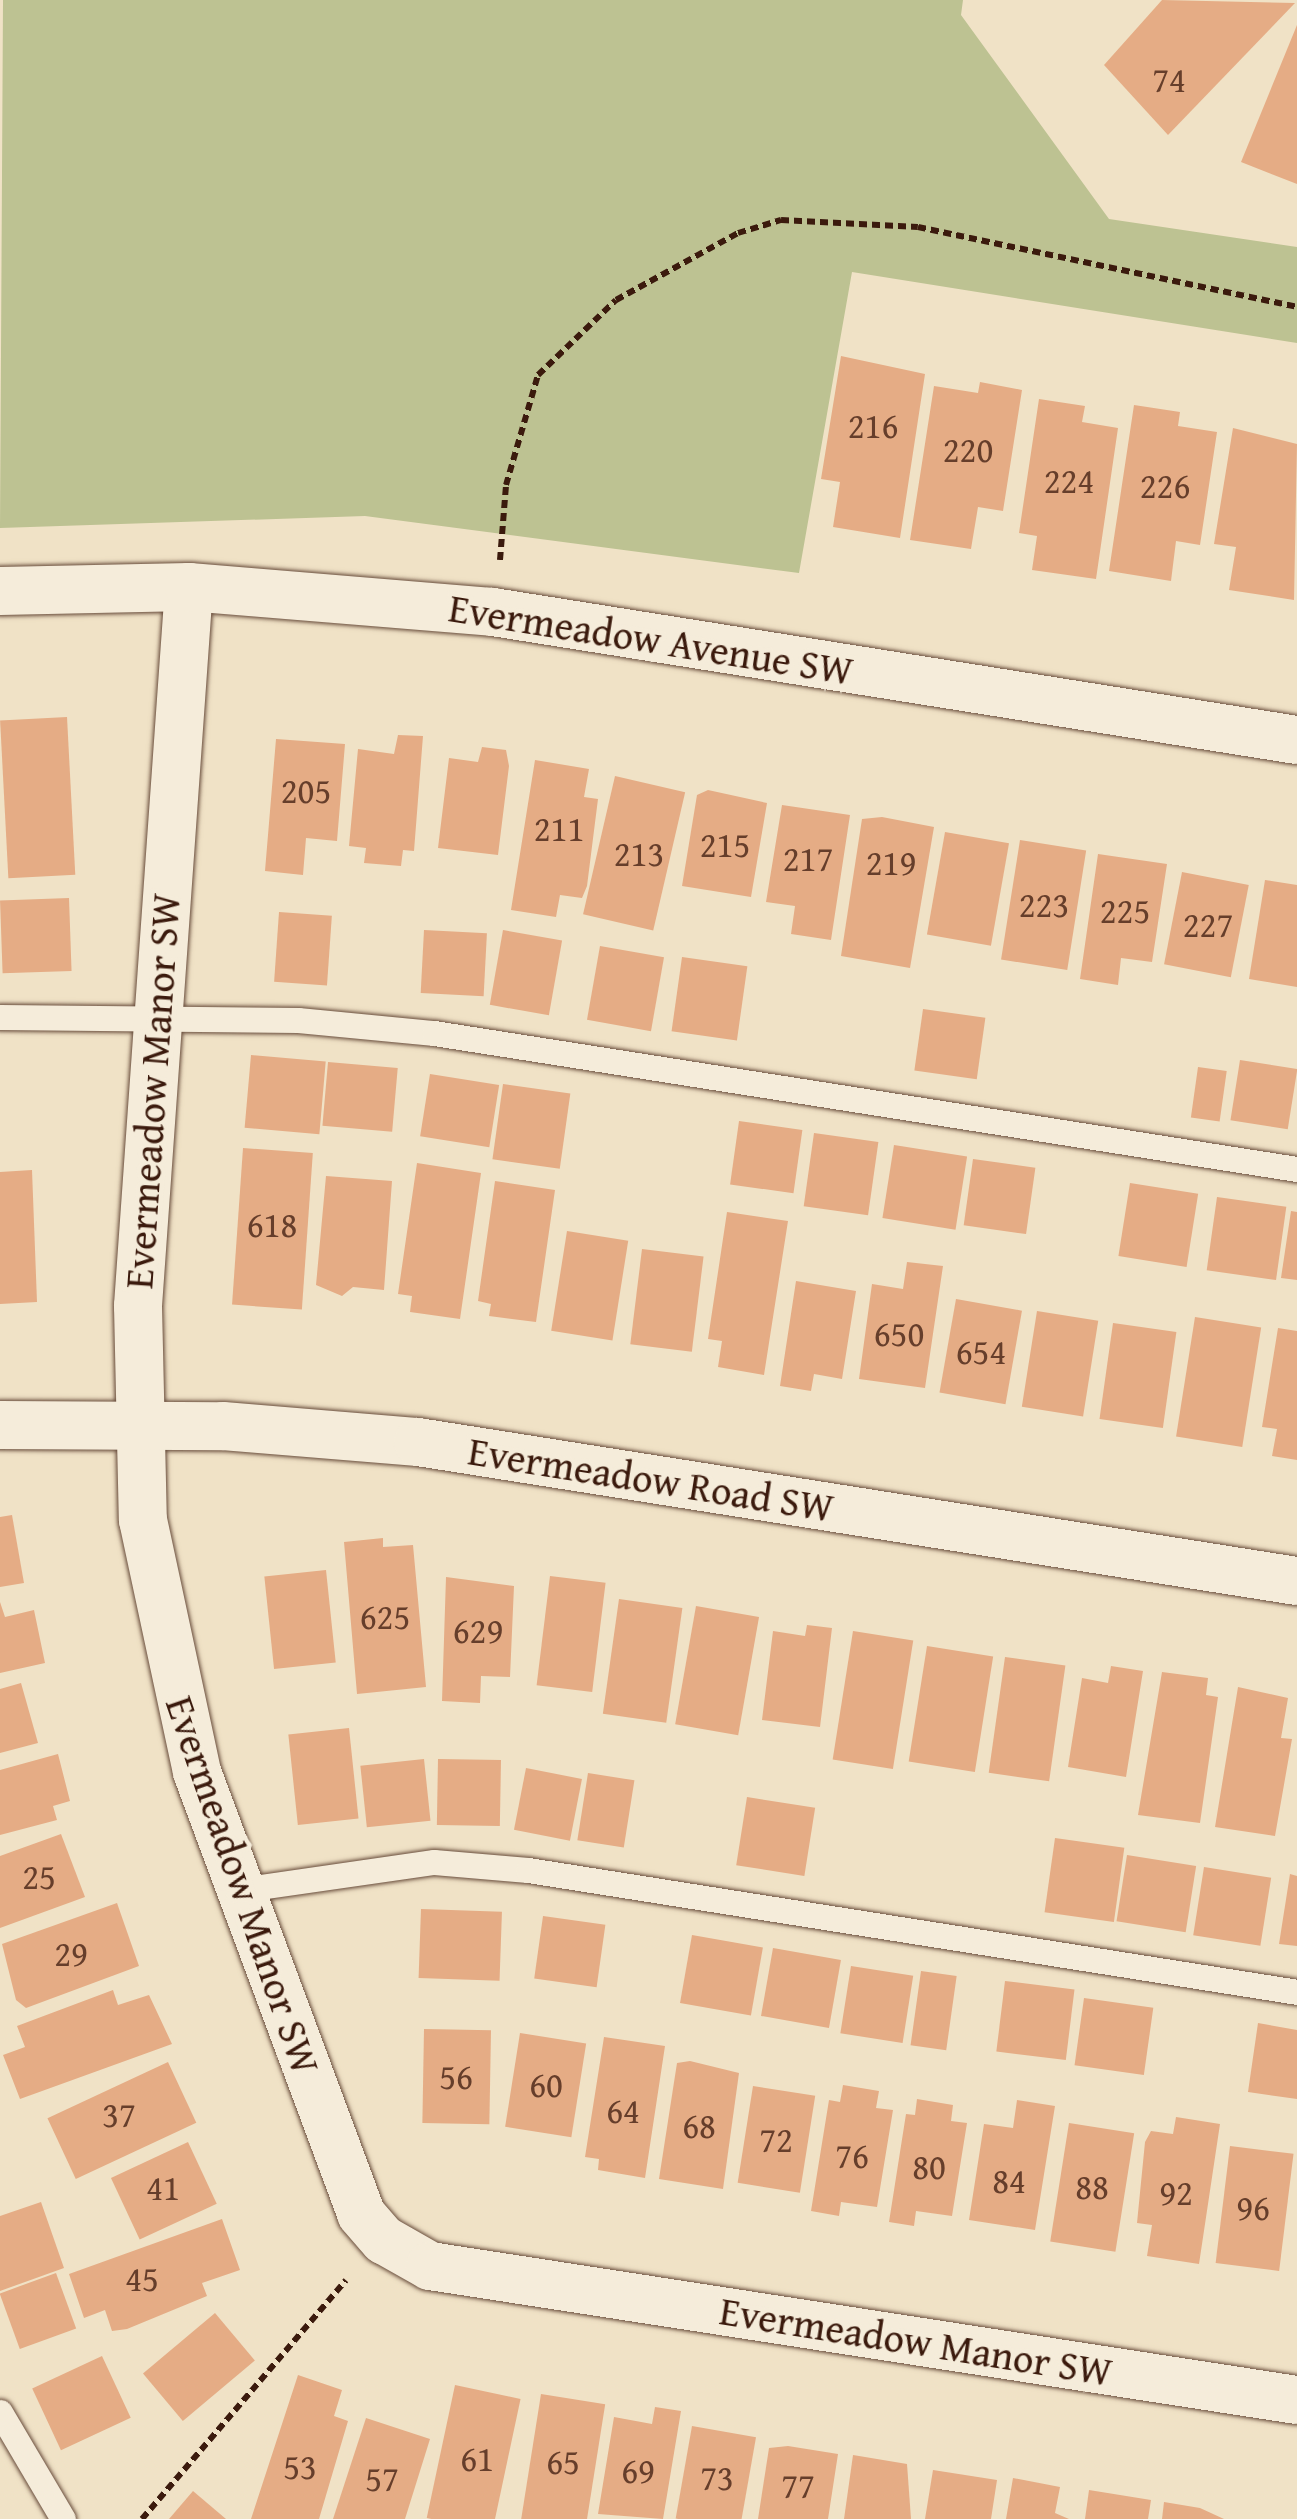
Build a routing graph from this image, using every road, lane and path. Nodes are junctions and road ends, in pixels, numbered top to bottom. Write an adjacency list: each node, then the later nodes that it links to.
1 (1297, 307): 4 (path)
2 (189, 586): 3 (street, Evermeadow Avenue SW); 4 (street, Evermeadow Avenue SW); 6 (street, Evermeadow Manor SW)
3 (0, 591)
4 (493, 612): 5 (street, Evermeadow Avenue SW)
5 (1297, 740)
6 (156, 1014): 7 (lane); 8 (lane); 9 (street, Evermeadow Manor SW)
7 (0, 1017)
8 (1297, 1170)
9 (136, 1423): 10 (street, Evermeadow Road SW); 11 (street, Evermeadow Road SW); 12 (street, Evermeadow Manor SW)
10 (0, 1425)
11 (1297, 1581)
12 (239, 1890): 13 (lane); 14 (street, Evermeadow Manor SW)
13 (1297, 1992)
14 (384, 2240): 15 (street, Evermeadow Manor SW); 18 (path)
15 (1297, 2400)
16 (0, 2412): 17 (lane)
17 (62, 2519)
18 (142, 2519)

